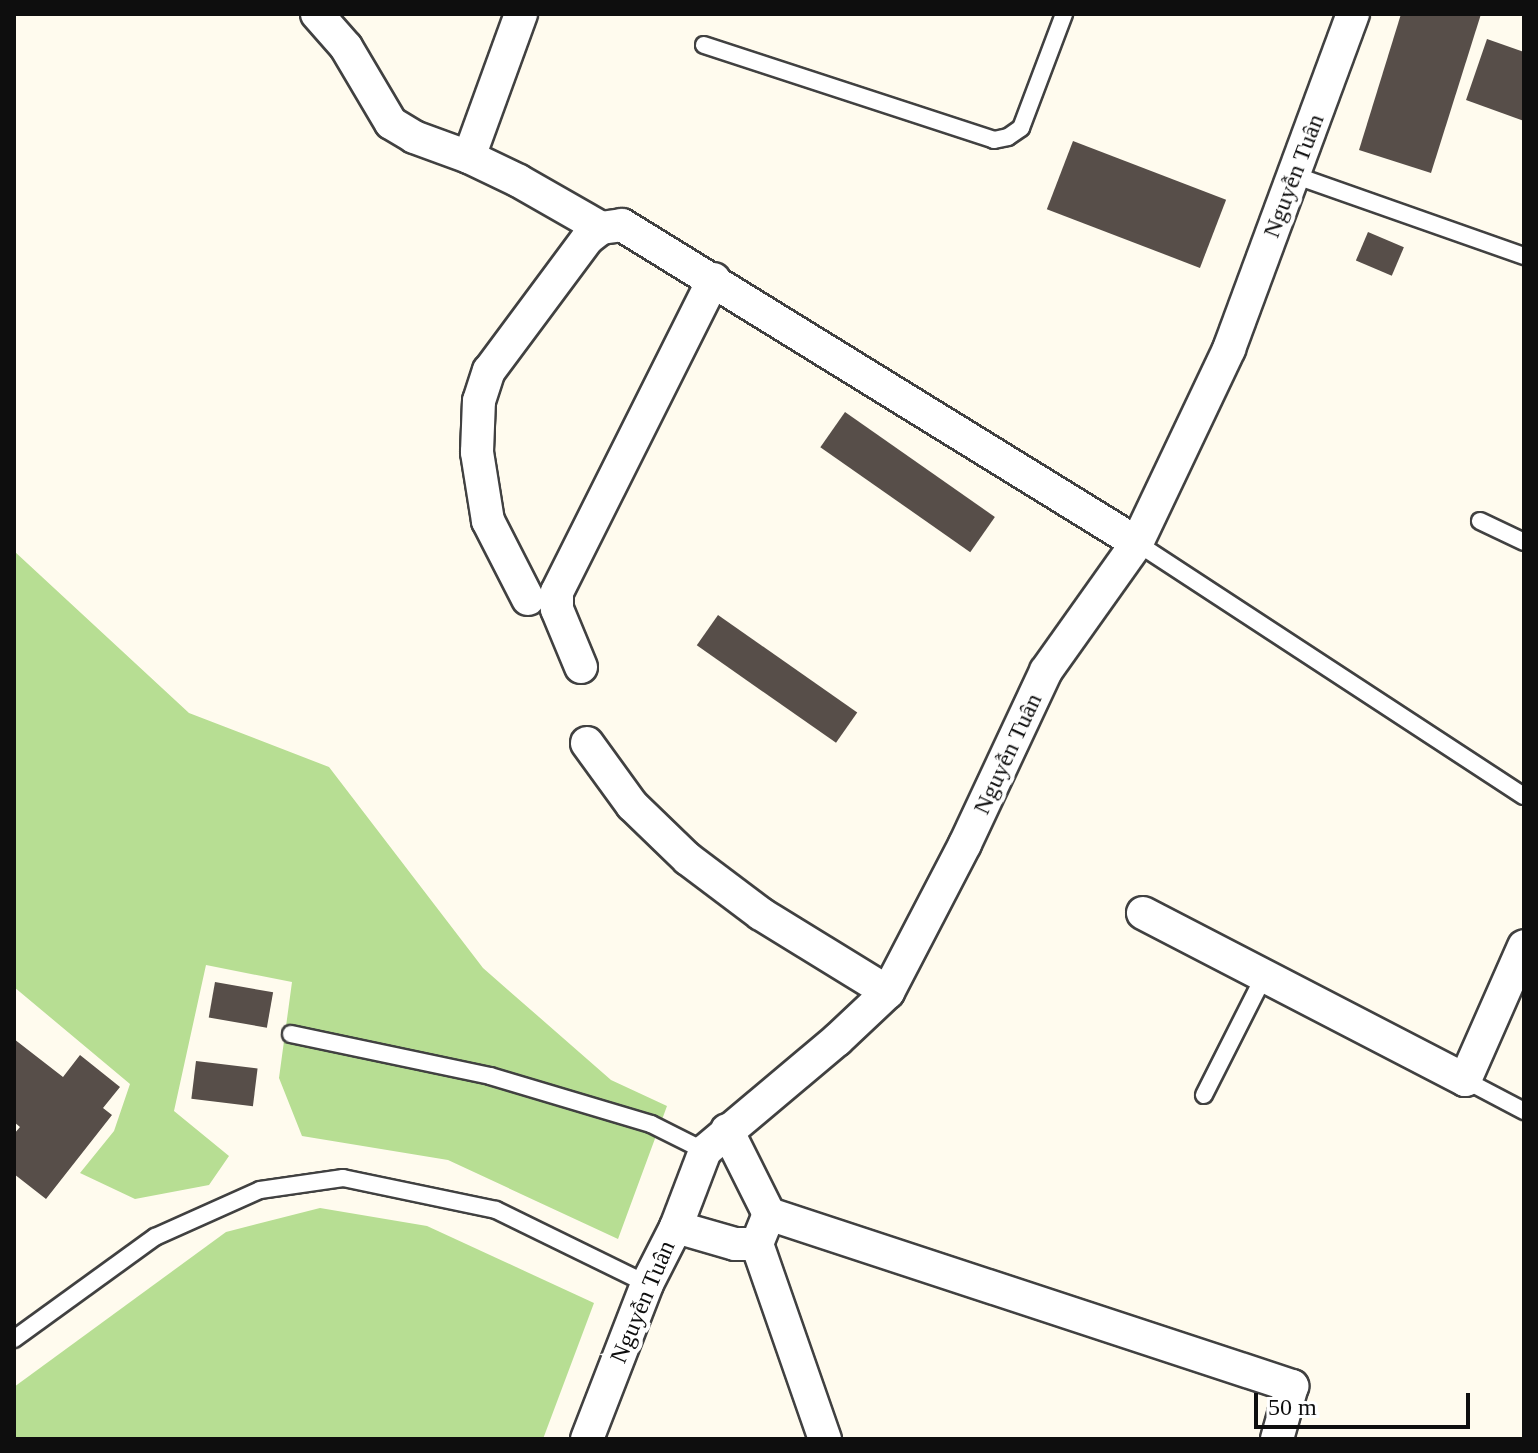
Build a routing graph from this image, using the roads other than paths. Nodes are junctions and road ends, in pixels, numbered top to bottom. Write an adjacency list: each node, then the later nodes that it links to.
1 (317, 14): 6 (street)
2 (521, 14): 6 (street)
3 (1064, 14): 5 (lane)
4 (1353, 14): 7 (street, Nguyễn Tuân)
5 (704, 45)
6 (469, 157): 8 (street)
7 (1294, 175): 9 (lane); 13 (street, Nguyễn Tuân)
8 (601, 228): 10 (street); 14 (street)
9 (1524, 256)
10 (714, 279): 13 (street); 15 (street)
11 (1480, 521): 12 (lane)
12 (1524, 542)
13 (1137, 543): 17 (lane); 21 (street, Nguyễn Tuân)
14 (528, 599)
15 (581, 667)
16 (587, 743): 21 (street)
17 (1524, 796)
18 (1143, 913): 20 (street)
19 (1524, 946): 23 (street)
20 (1264, 976): 23 (street); 24 (lane)
21 (888, 992): 26 (street, Nguyễn Tuân)
22 (291, 1034): 26 (lane)
23 (1465, 1080): 25 (lane)
24 (1204, 1095)
25 (1524, 1111)
26 (716, 1141): 27 (street); 28 (street, Nguyễn Tuân)
27 (769, 1214): 29 (street); 35 (street)
28 (676, 1227): 29 (street); 30 (street, Nguyễn Tuân)
29 (757, 1244): 34 (street)
30 (647, 1284): 32 (lane); 33 (street, Nguyễn Tuân)
31 (14, 1331): 32 (lane)
32 (14, 1339)
33 (587, 1439)
34 (825, 1439)
35 (1277, 1439)

